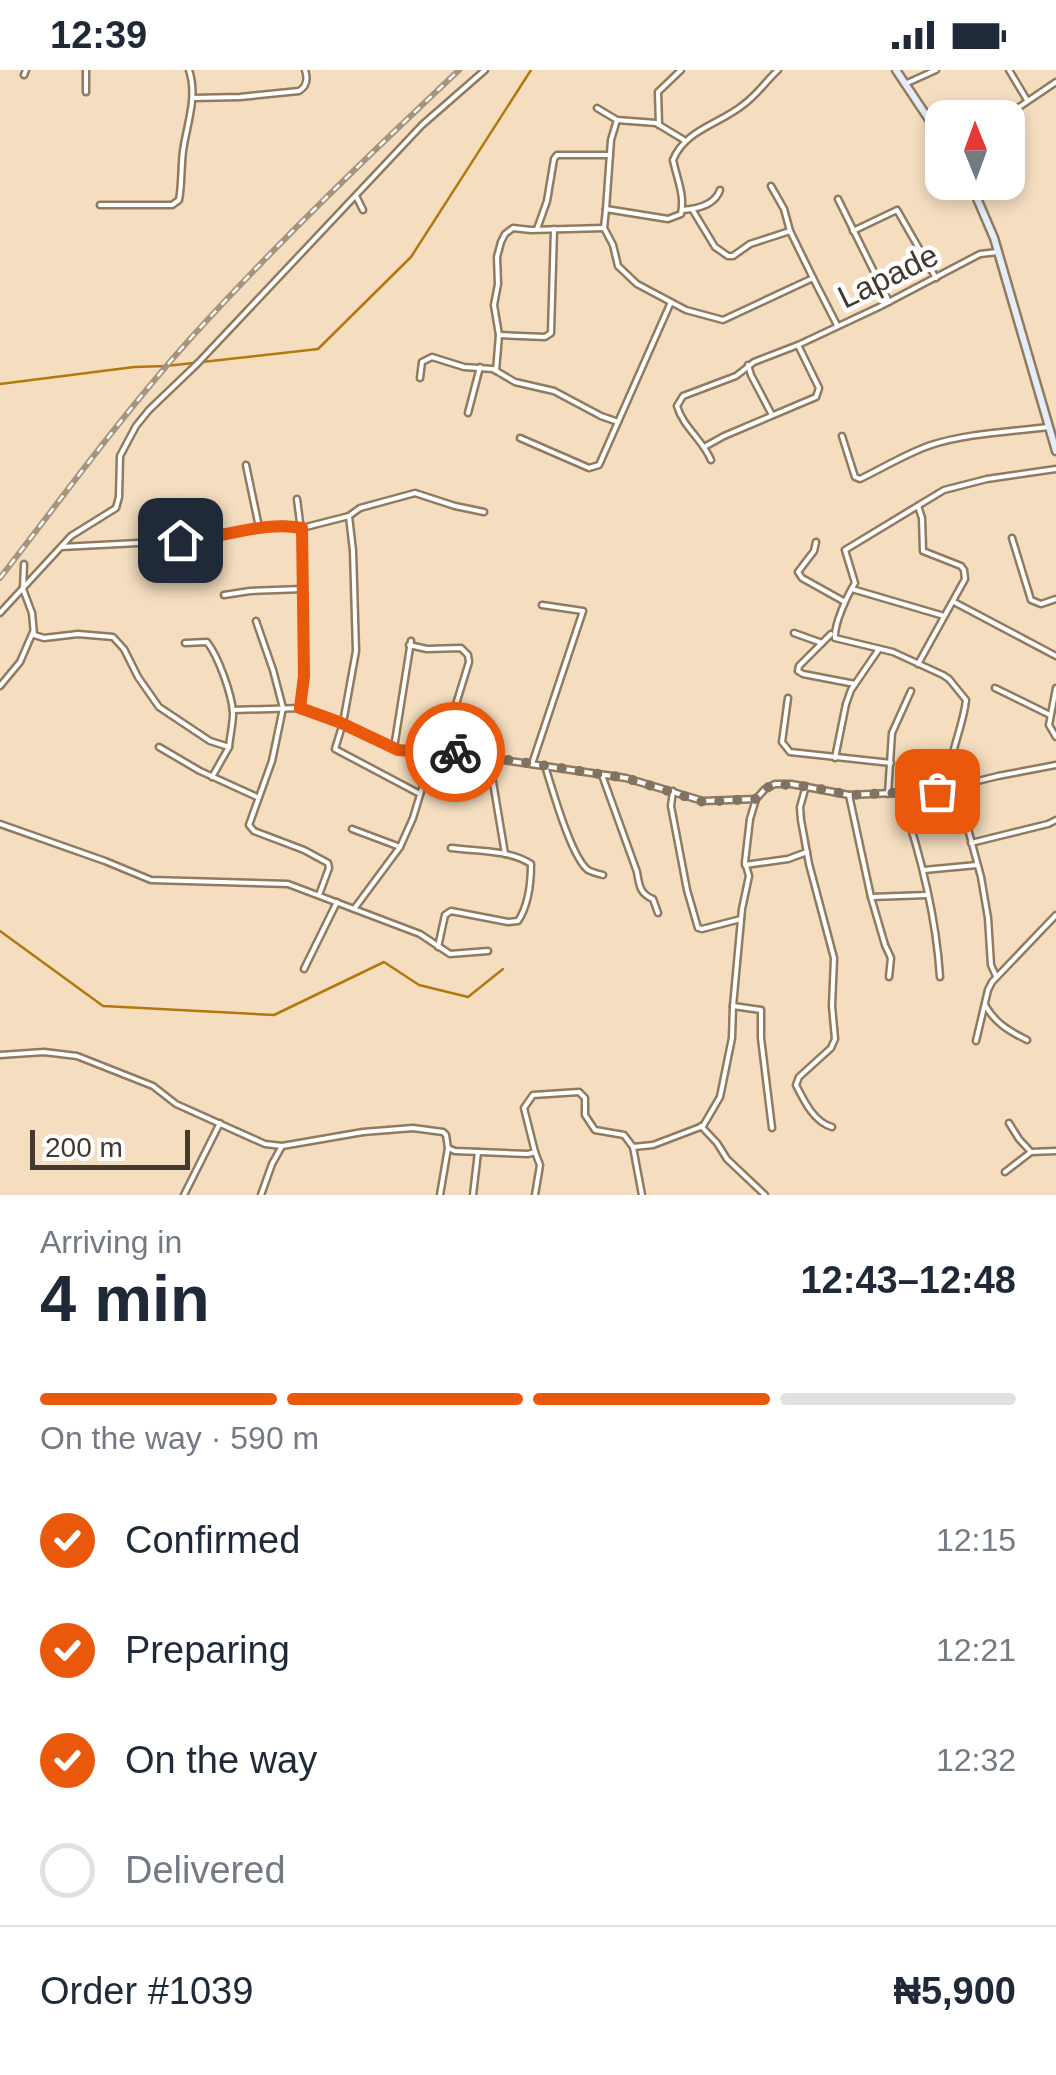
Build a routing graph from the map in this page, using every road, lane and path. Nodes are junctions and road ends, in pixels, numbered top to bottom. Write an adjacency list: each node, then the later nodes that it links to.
1 (86, 70): 12 (street)
2 (189, 70): 13 (street)
3 (304, 70): 13 (street)
4 (486, 70): 24 (street)
5 (681, 70): 19 (street)
6 (778, 70): 20 (street)
7 (896, 70): 11 (main road)
8 (936, 70): 11 (street)
9 (1008, 70): 14 (street)
10 (1056, 82): 14 (street)
11 (905, 84): 17 (main road)
12 (86, 92)
13 (193, 98): 27 (street)
14 (1028, 101): 15 (street)
15 (1025, 103)
16 (597, 108): 18 (street)
17 (925, 114)
18 (617, 120): 19 (street); 21 (street)
19 (660, 124): 20 (street)
20 (684, 140): 30 (street)
21 (610, 155): 28 (street); 34 (street)
22 (772, 186): 35 (street)
23 (720, 190): 31 (street)
24 (356, 196): 29 (street); 68 (street)
25 (838, 199): 36 (street)
26 (978, 200): 37 (main road)
27 (100, 205)
28 (606, 209): 30 (street); 32 (street)
29 (363, 210)
30 (682, 210): 31 (street)
31 (692, 210): 35 (street)
32 (604, 228): 33 (street); 40 (street)
33 (554, 229): 34 (street); 43 (street)
34 (536, 230): 43 (street)
35 (790, 231): 38 (street)
36 (853, 232): 39 (street); 41 (street)
37 (998, 252): 39 (street, Lapade); 52 (main road)
38 (813, 278): 40 (street); 42 (street)
39 (936, 278): 41 (street, Lapade)
40 (671, 302): 51 (street)
41 (889, 302): 42 (street, Lapade)
42 (838, 325): 44 (street, Lapade)
43 (499, 335): 47 (street)
44 (798, 345): 45 (street, Lapade); 50 (street)
45 (748, 366): 50 (street); 55 (street, Lapade)
46 (480, 367): 47 (street); 48 (street); 49 (street)
47 (496, 371): 51 (street)
48 (420, 378)
49 (468, 413)
50 (773, 416): 55 (street)
51 (618, 422): 54 (street)
52 (1049, 422): 53 (street); 56 (main road)
53 (842, 436)
54 (520, 438)
55 (706, 446): 57 (street)
56 (1056, 451)
57 (711, 460)
58 (246, 465): 64 (street)
59 (1056, 469): 61 (street)
60 (297, 499): 65 (street)
61 (918, 506): 72 (street); 76 (street)
62 (484, 512): 63 (street)
63 (349, 516): 65 (street); 99 (street)
64 (259, 527): 65 (street); 68 (street)
65 (302, 528): 71 (street)
66 (1012, 538): 74 (street)
67 (816, 542): 75 (street)
68 (60, 547): 70 (street)
69 (24, 564): 70 (street)
70 (23, 588): 78 (street); 81 (street)
71 (303, 589): 73 (street); 96 (street)
72 (852, 589): 75 (street); 79 (street)
73 (224, 595)
74 (1056, 599)
75 (844, 602): 83 (street)
76 (954, 602): 79 (street); 87 (street)
77 (542, 605): 108 (street)
78 (0, 613)
79 (944, 616): 88 (street)
80 (256, 621): 95 (street)
81 (33, 632): 90 (street); 101 (street)
82 (794, 632): 85 (street)
83 (834, 632): 85 (street); 86 (street)
84 (186, 642): 97 (street)
85 (822, 643): 89 (street)
86 (879, 649): 88 (street); 89 (street)
87 (1056, 656)
88 (918, 664): 114 (street)
89 (855, 684): 106 (street)
90 (0, 686)
91 (995, 688): 98 (street)
92 (1056, 688): 98 (street)
93 (911, 691): 107 (street)
94 (788, 698): 106 (street)
95 (283, 708): 96 (street); 97 (street); 120 (street)
96 (300, 708): 99 (street)
97 (233, 710): 101 (street)
98 (1050, 715): 100 (street)
99 (343, 724): 103 (street); 116 (street)
100 (1056, 737)
101 (229, 746): 112 (street)
102 (159, 747): 112 (street)
103 (394, 748): 104 (street); 104 (street)
104 (442, 751): 105 (street); 116 (street)
105 (489, 758): 108 (street); 129 (street)
106 (836, 758): 107 (street)
107 (891, 763): 117 (street)
108 (532, 764): 110 (street)
109 (1056, 765): 114 (street)
110 (545, 766): 111 (street); 133 (street)
111 (602, 774): 115 (street); 139 (street)
112 (212, 777): 120 (street)
113 (806, 786): 119 (street); 121 (street); 128 (street)
114 (954, 788): 118 (street); 125 (street)
115 (672, 792): 121 (street); 141 (street)
116 (420, 794): 126 (street)
117 (888, 794): 118 (street); 119 (street)
118 (900, 794): 132 (street)
119 (849, 795): 136 (street)
120 (258, 798): 134 (street)
121 (756, 799): 130 (street)
122 (1056, 821): 125 (street)
123 (0, 824): 134 (street)
124 (352, 829): 126 (street)
125 (971, 843): 131 (street)
126 (400, 847): 138 (street)
127 (451, 848): 129 (street)
128 (807, 852): 130 (street); 156 (street)
129 (505, 854): 142 (street)
130 (746, 865): 141 (street)
131 (976, 865): 132 (street); 146 (street)
132 (924, 870): 135 (street)
133 (603, 875)
134 (320, 895): 137 (street)
135 (928, 895): 136 (street); 147 (street)
136 (872, 897): 145 (street)
137 (337, 902): 138 (street); 144 (street)
138 (354, 909): 142 (street)
139 (658, 912)
140 (1056, 915): 146 (street)
141 (740, 918): 149 (street)
142 (438, 947): 143 (street)
143 (488, 951)
144 (304, 968)
145 (889, 976)
146 (996, 976): 148 (street)
147 (940, 977)
148 (985, 1005): 150 (street); 151 (street)
149 (732, 1006): 155 (street); 157 (street)
150 (1027, 1040)
151 (976, 1042)
152 (0, 1055): 153 (street)
153 (220, 1123): 158 (street); 166 (street)
154 (1009, 1124): 164 (street)
155 (701, 1126): 160 (street); 172 (street)
156 (832, 1127)
157 (772, 1128)
158 (282, 1146): 159 (street); 167 (street)
159 (448, 1148): 162 (street); 168 (street)
160 (633, 1148): 163 (street); 171 (street)
161 (1056, 1150): 164 (street)
162 (478, 1152): 163 (street); 169 (street)
163 (534, 1152): 170 (street)
164 (1031, 1152): 165 (street)
165 (1006, 1172)
166 (184, 1195)
167 (261, 1195)
168 (440, 1195)
169 (473, 1195)
170 (535, 1195)
171 (642, 1195)
172 (765, 1195)

